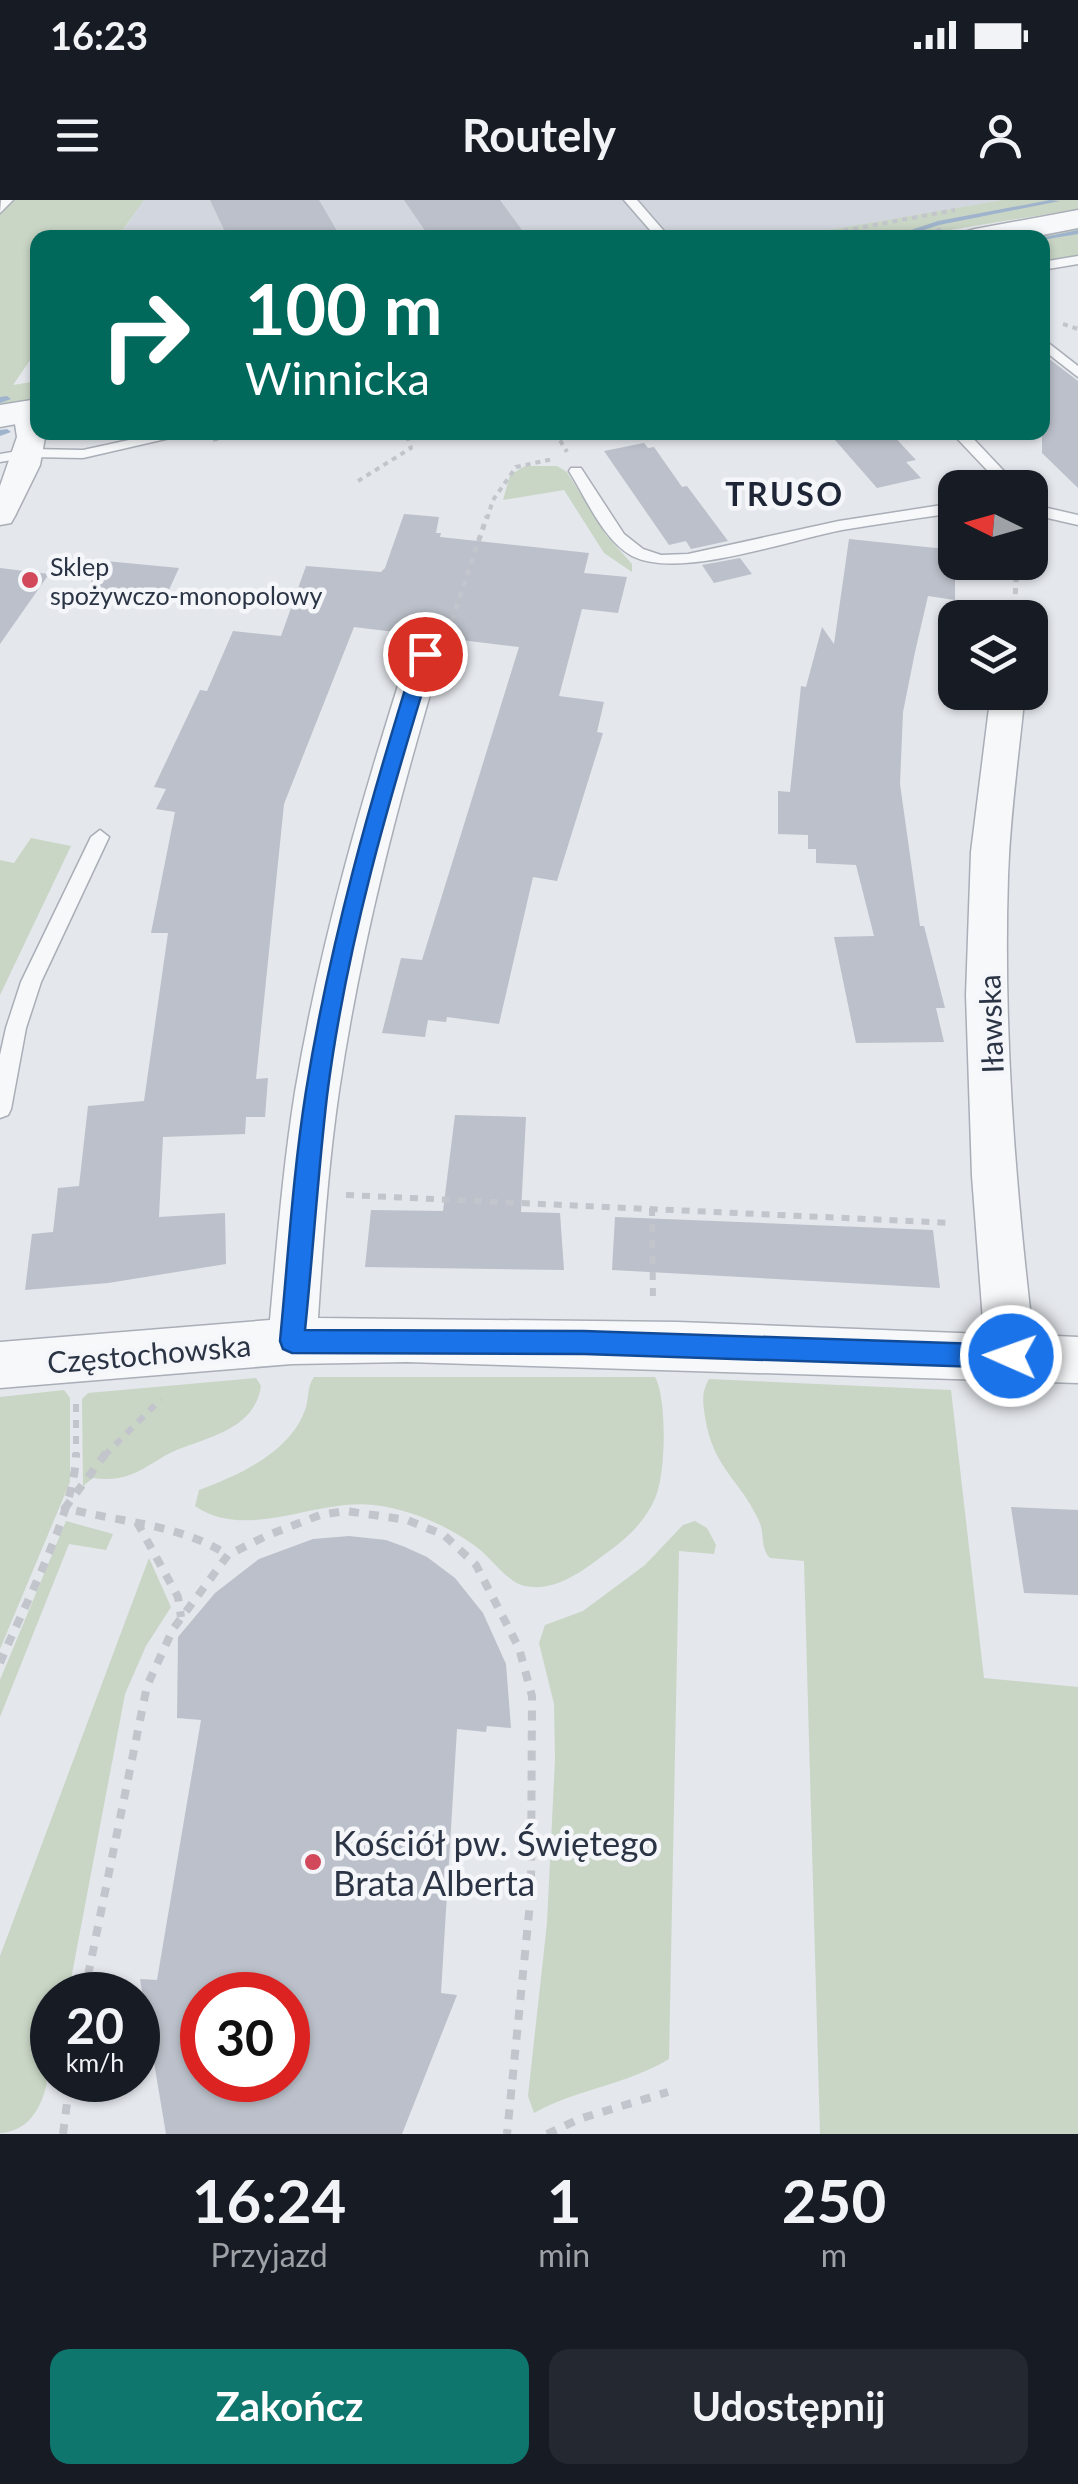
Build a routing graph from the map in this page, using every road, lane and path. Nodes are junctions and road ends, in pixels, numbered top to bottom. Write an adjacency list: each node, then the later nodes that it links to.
1 (6, 200): 3 (lane)
2 (630, 200): 6 (lane)
3 (0, 208)
4 (956, 210): 7 (path)
5 (1078, 219): 8 (street)
6 (657, 230)
7 (847, 230)
8 (1018, 230)
9 (1078, 260): 10 (lane)
10 (1050, 265)
11 (1050, 349): 12 (lane)
12 (1078, 374)
13 (30, 431): 17 (street)
14 (151, 440): 17 (lane)
15 (408, 440): 20 (path)
16 (966, 440): 19 (lane)
17 (15, 456): 23 (street)
18 (573, 463): 21 (lane); 25 (path)
19 (995, 470)
20 (358, 481)
21 (938, 511)
22 (1048, 512): 24 (lane)
23 (0, 516)
24 (1078, 520)
25 (435, 646): 29 (street)
26 (1006, 710): 31 (street, Iławska)
27 (100, 837): 28 (lane)
28 (0, 1109)
29 (307, 1193): 30 (path); 32 (street)
30 (652, 1208): 31 (path); 33 (path)
31 (999, 1229): 34 (street, Iławska)
32 (292, 1341): 33 (street, Częstochowska); 36 (street, Częstochowska)
33 (655, 1344): 34 (street, Częstochowska)
34 (1011, 1356): 35 (street, Częstochowska)
35 (1078, 1360)
36 (0, 1365)
37 (74, 1386): 39 (path)
38 (168, 1393): 39 (path)
39 (66, 1508): 40 (path); 43 (path)
40 (137, 1522): 41 (path); 42 (path)
41 (228, 1555): 42 (path); 48 (path)
42 (181, 1618): 44 (path)
43 (0, 1663)
44 (89, 1972)
45 (668, 2092): 49 (path)
46 (67, 2102): 47 (path)
47 (63, 2134)
48 (507, 2134)
49 (547, 2134)

